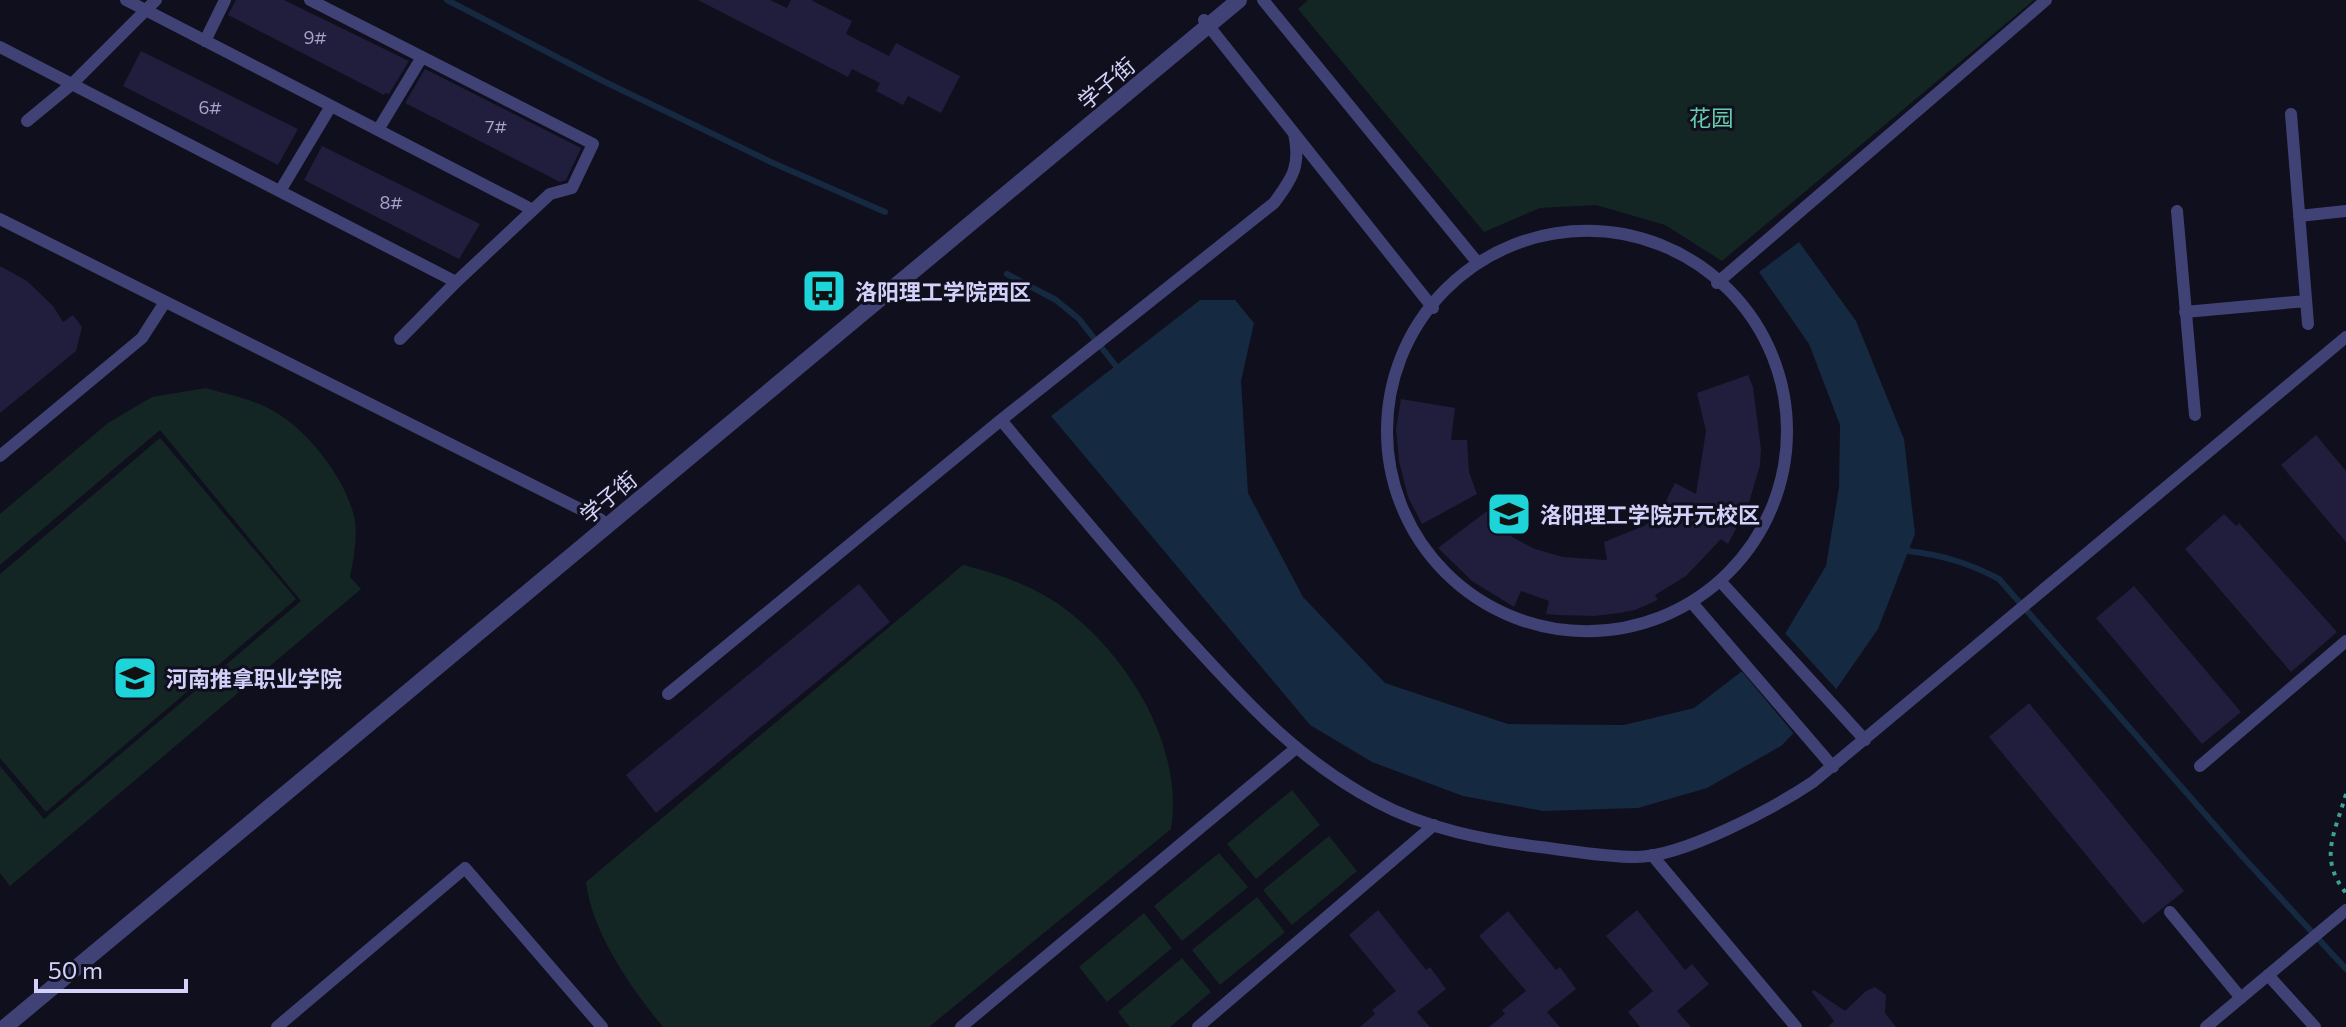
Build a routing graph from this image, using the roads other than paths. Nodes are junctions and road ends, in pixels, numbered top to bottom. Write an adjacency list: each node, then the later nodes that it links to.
1 (126, 0): 9 (lane)
2 (156, 0): 9 (lane)
3 (225, 0): 11 (lane)
4 (310, 0): 13 (lane)
5 (1228, 0): 10 (street, 学子街)
6 (1239, 0): 10 (street, 学子街)
7 (1263, 0): 26 (lane)
8 (2046, 0): 28 (lane)
9 (147, 11): 11 (lane); 14 (lane)
10 (1207, 23): 19 (lane); 39 (street, 学子街)
11 (205, 41): 15 (lane)
12 (0, 47): 14 (lane)
13 (422, 57): 18 (lane); 21 (lane)
14 (72, 84): 17 (lane); 20 (lane)
15 (331, 106): 18 (lane); 20 (lane)
16 (2291, 114): 24 (lane)
17 (27, 121)
18 (378, 130): 21 (lane)
19 (1294, 133): 31 (lane); 37 (lane)
20 (280, 191): 27 (lane)
21 (533, 210): 27 (lane)
22 (2177, 211): 32 (lane)
23 (2346, 211): 24 (lane)
24 (2299, 216): 29 (lane)
25 (0, 219): 30 (lane)
26 (1477, 262): 28 (lane); 31 (lane)
27 (456, 282): 34 (lane)
28 (1717, 283): 40 (lane)
29 (2306, 301): 32 (lane); 33 (lane)
30 (165, 302): 38 (lane); 39 (lane)
31 (1433, 308): 41 (lane)
32 (2185, 312): 36 (lane)
33 (2308, 324)
34 (400, 339)
35 (2343, 346): 44 (lane)
36 (2195, 415)
37 (1001, 420): 43 (lane); 45 (lane)
38 (0, 456)
39 (604, 522): 54 (street, 学子街); 55 (street, 学子街)
40 (1721, 582): 41 (lane); 44 (lane)
41 (1693, 604): 47 (lane)
42 (2346, 641): 46 (lane)
43 (668, 694)
44 (1865, 740): 47 (lane)
45 (1295, 749): 48 (lane); 58 (lane)
46 (2200, 766)
47 (1833, 767): 49 (lane)
48 (1434, 825): 49 (lane); 59 (lane)
49 (1652, 855): 60 (lane)
50 (2345, 911): 52 (lane)
51 (2170, 912): 53 (lane)
52 (2268, 975): 53 (lane); 62 (lane)
53 (2241, 998): 61 (lane)
54 (0, 1020)
55 (5, 1027)
56 (277, 1027): 57 (lane)
57 (602, 1027)
58 (961, 1027)
59 (1198, 1027)
60 (1796, 1027)
61 (2206, 1027)
62 (2315, 1027)

